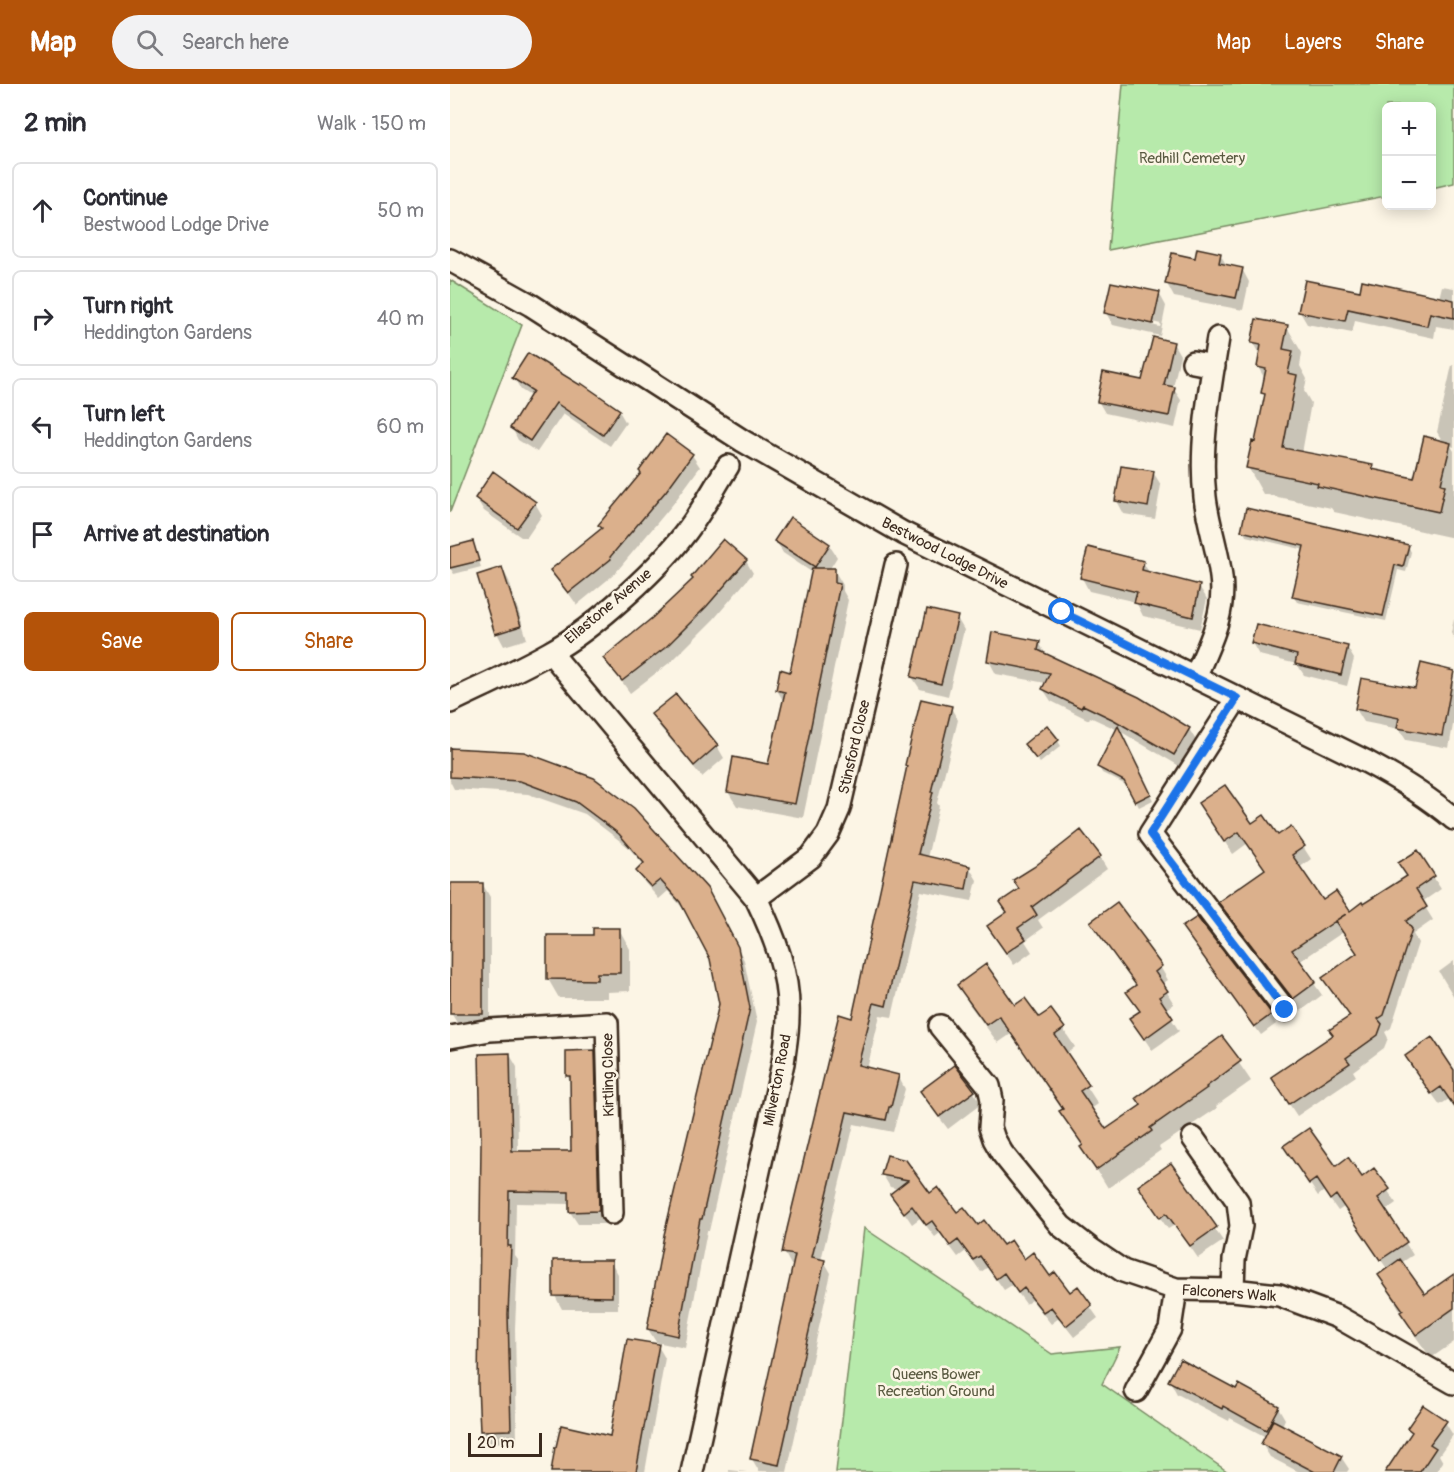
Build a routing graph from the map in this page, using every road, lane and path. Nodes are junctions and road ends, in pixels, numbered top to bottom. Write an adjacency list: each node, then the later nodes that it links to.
1 (450, 260): 8 (street, Bestwood Lodge Drive)
2 (1218, 338): 4 (street)
3 (1193, 362): 4 (street)
4 (1214, 366): 8 (street)
5 (728, 466): 7 (street, Ellastone Avenue)
6 (896, 565): 12 (street, Stinsford Close)
7 (551, 653): 10 (street, Ellastone Avenue); 12 (street, Milverton Road)
8 (1195, 677): 9 (street, Bestwood Lodge Drive)
9 (1237, 698): 11 (street, Bestwood Lodge Drive); 13 (street)
10 (450, 702)
11 (1454, 819)
12 (756, 898): 22 (street, Milverton Road)
13 (1285, 1010)
14 (940, 1026): 18 (street, Falconers Walk)
15 (450, 1037): 17 (street, Kirtling Close)
16 (1193, 1138): 19 (street)
17 (612, 1213)
18 (1176, 1289): 19 (street, Falconers Walk); 21 (street)
19 (1233, 1290): 20 (street, Falconers Walk)
20 (1454, 1383)
21 (1136, 1391)
22 (692, 1472)

